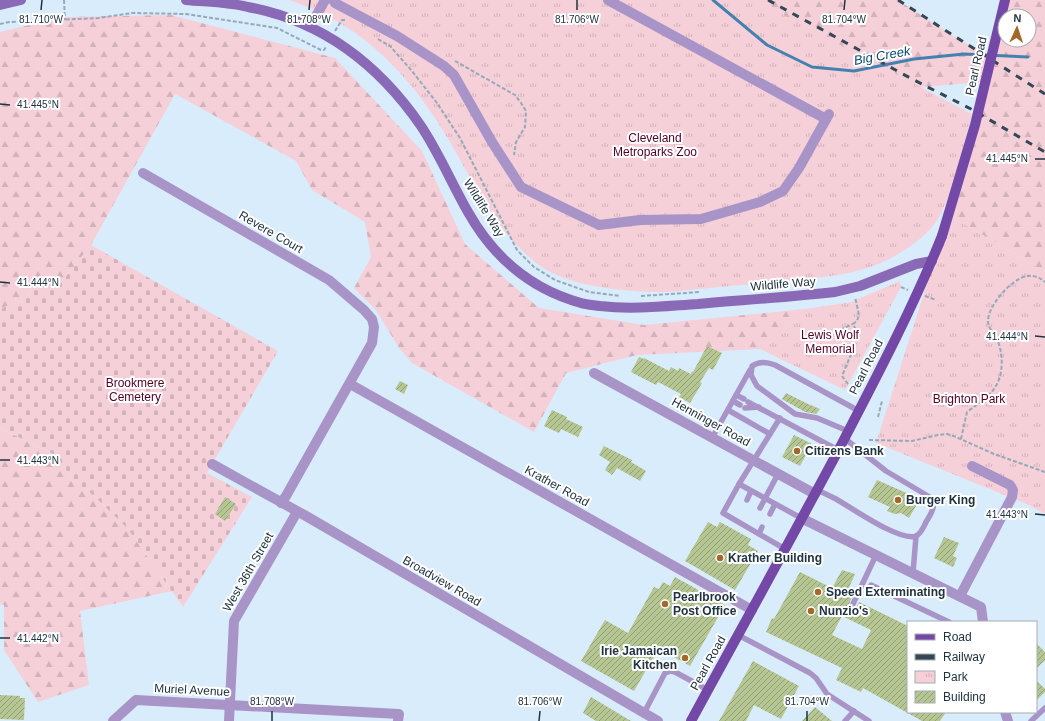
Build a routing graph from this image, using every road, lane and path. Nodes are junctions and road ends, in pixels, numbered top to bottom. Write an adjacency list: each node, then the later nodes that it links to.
1 (21, 0): 8 (street)
2 (64, 0): 9 (path)
3 (186, 0): 11 (street, Wildlife Way)
4 (325, 0): 11 (street)
5 (333, 0): 6 (street)
6 (608, 0)
7 (1005, 0): 16 (main road, Pearl Road, bridge)
8 (0, 5)
9 (65, 20): 10 (path); 12 (path)
10 (0, 24)
11 (310, 27): 16 (street, Wildlife Way)
12 (327, 46)
13 (525, 121): 14 (path)
14 (514, 155)
15 (143, 173): 23 (street, Revere Court)
16 (932, 261): 30 (main road, Pearl Road)
17 (1045, 282): 36 (path)
18 (856, 305): 19 (path)
19 (853, 324): 20 (path); 24 (path)
20 (836, 332)
21 (752, 366): 25 (lane); 30 (lane); 34 (lane)
22 (594, 373): 35 (street, Henninger Road)
23 (350, 384): 49 (street); 68 (street, Krather Road)
24 (848, 384)
25 (736, 395): 26 (lane); 28 (lane)
26 (733, 401): 28 (lane); 29 (lane)
27 (882, 401): 31 (path)
28 (760, 407): 32 (lane)
29 (728, 410): 33 (lane); 35 (lane)
30 (859, 411): 34 (main road, Pearl Road)
31 (878, 417)
32 (780, 418): 33 (lane); 38 (lane)
33 (770, 434): 39 (lane)
34 (846, 434): 38 (main road, Pearl Road); 61 (lane)
35 (712, 438): 39 (street, Henninger Road)
36 (961, 439): 37 (path); 42 (path)
37 (869, 440)
38 (838, 450): 46 (main road, Pearl Road)
39 (753, 460): 43 (street, Henninger Road); 44 (lane)
40 (212, 464): 49 (street, Broadview Road)
41 (972, 466): 66 (street)
42 (1045, 472)
43 (778, 474): 46 (street, Henninger Road); 47 (lane)
44 (739, 484): 45 (lane); 56 (lane)
45 (751, 492): 47 (lane); 48 (lane)
46 (816, 492): 55 (main road, Pearl Road); 61 (lane)
47 (765, 499): 50 (lane); 51 (lane)
48 (747, 500)
49 (281, 503): 52 (street, Broadview Road)
50 (774, 504): 53 (lane); 55 (lane)
51 (760, 508)
52 (297, 512): 73 (street, West 36th Street); 76 (street, Broadview Road)
53 (770, 514)
54 (739, 515): 56 (lane)
55 (802, 518): 62 (main road, Pearl Road); 63 (street)
56 (736, 521): 59 (lane)
57 (753, 522): 59 (lane)
58 (762, 527): 60 (lane)
59 (749, 528): 60 (lane)
60 (759, 534): 62 (lane)
61 (916, 536): 64 (lane)
62 (785, 549): 68 (main road, Pearl Road)
63 (876, 556): 64 (street); 67 (lane)
64 (913, 573): 66 (street)
65 (871, 585): 69 (lane)
66 (960, 596): 70 (street)
67 (853, 604)
68 (752, 610): 71 (main road, Pearl Road)
69 (947, 621)
70 (984, 621)
71 (738, 636): 72 (main road, Pearl Road); 75 (lane)
72 (708, 690): 76 (lane); 81 (main road, Pearl Road)
73 (230, 705): 77 (street, Muriel Avenue); 78 (street, Muriel Avenue); 79 (street, West 36th Street)
74 (1045, 708): 84 (lane)
75 (854, 711): 82 (lane); 83 (lane)
76 (644, 712): 80 (street, Broadview Road)
77 (399, 717)
78 (113, 721)
79 (229, 721)
80 (658, 721)
81 (691, 721)
82 (845, 721)
83 (869, 721)
84 (1031, 721)

